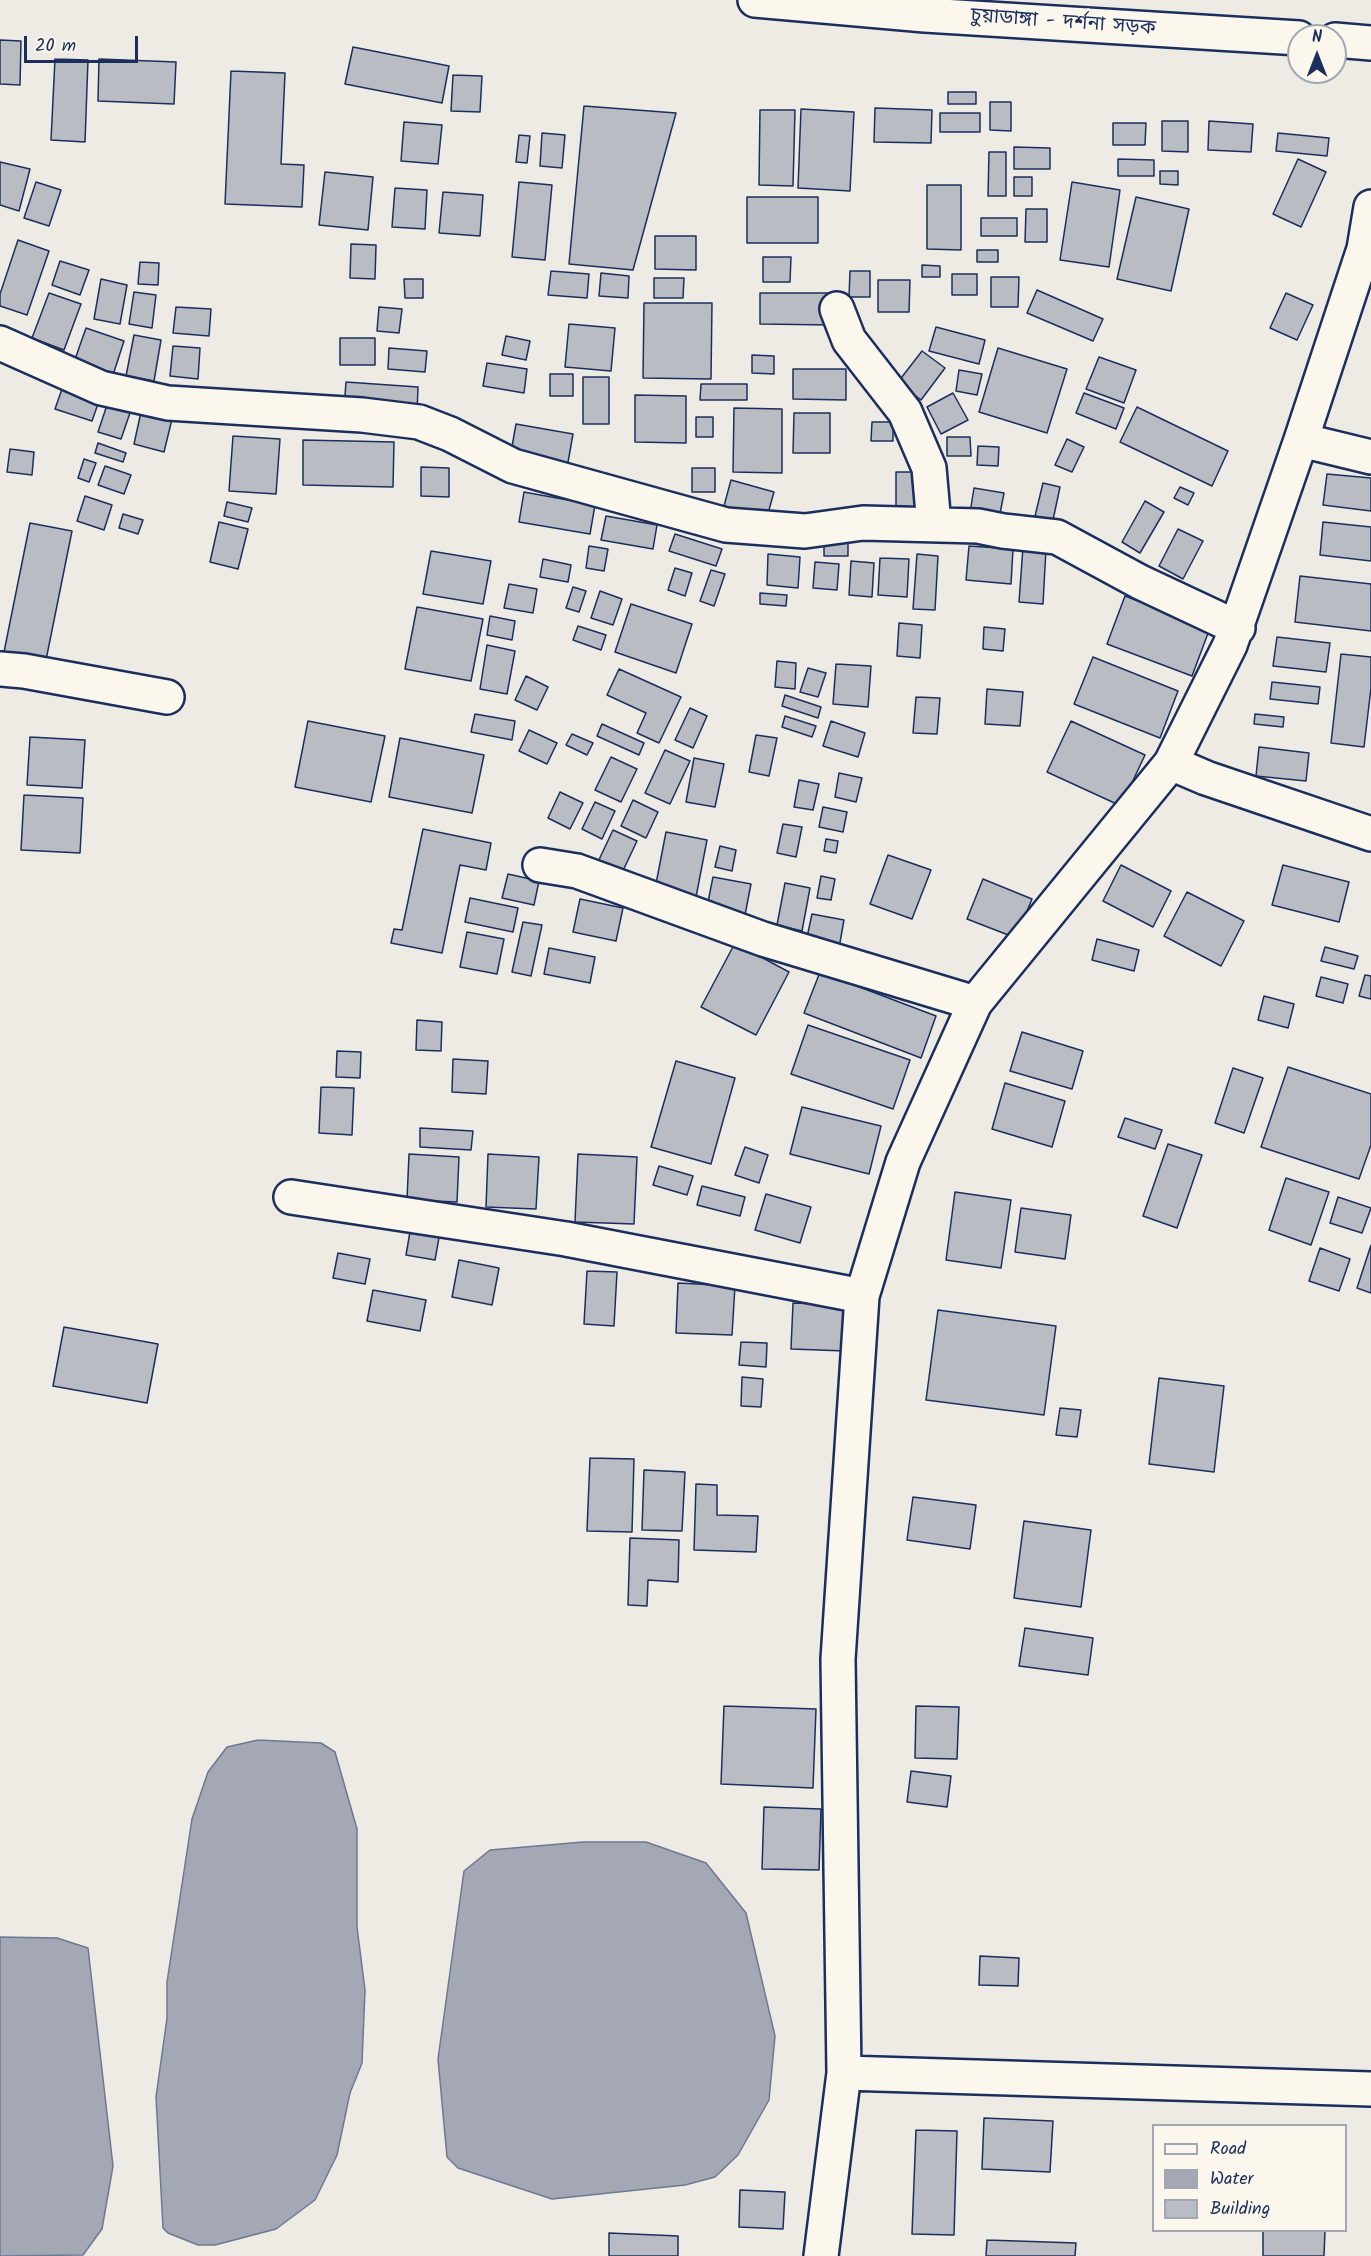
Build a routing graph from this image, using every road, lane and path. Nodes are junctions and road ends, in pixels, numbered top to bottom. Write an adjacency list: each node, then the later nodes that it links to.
1 (755, 0): 2 (street, চুয়াডাঙ্গা - দর্শনা সড়ক)
2 (1287, 37)
3 (1347, 41): 4 (street)
4 (1371, 43)
5 (1371, 207): 8 (street)
6 (837, 309): 10 (street)
7 (0, 343): 10 (street)
8 (1301, 440): 9 (street); 11 (street)
9 (1371, 457)
10 (934, 525): 11 (street)
11 (1238, 628): 14 (street)
12 (0, 669): 13 (street)
13 (168, 697)
14 (1171, 763): 15 (street); 17 (street)
15 (1371, 834)
16 (540, 865): 17 (street)
17 (975, 1003): 19 (street)
18 (291, 1197): 19 (street)
19 (862, 1296): 20 (street)
20 (844, 2073): 21 (street); 22 (street)
21 (1371, 2090)
22 (821, 2256)

